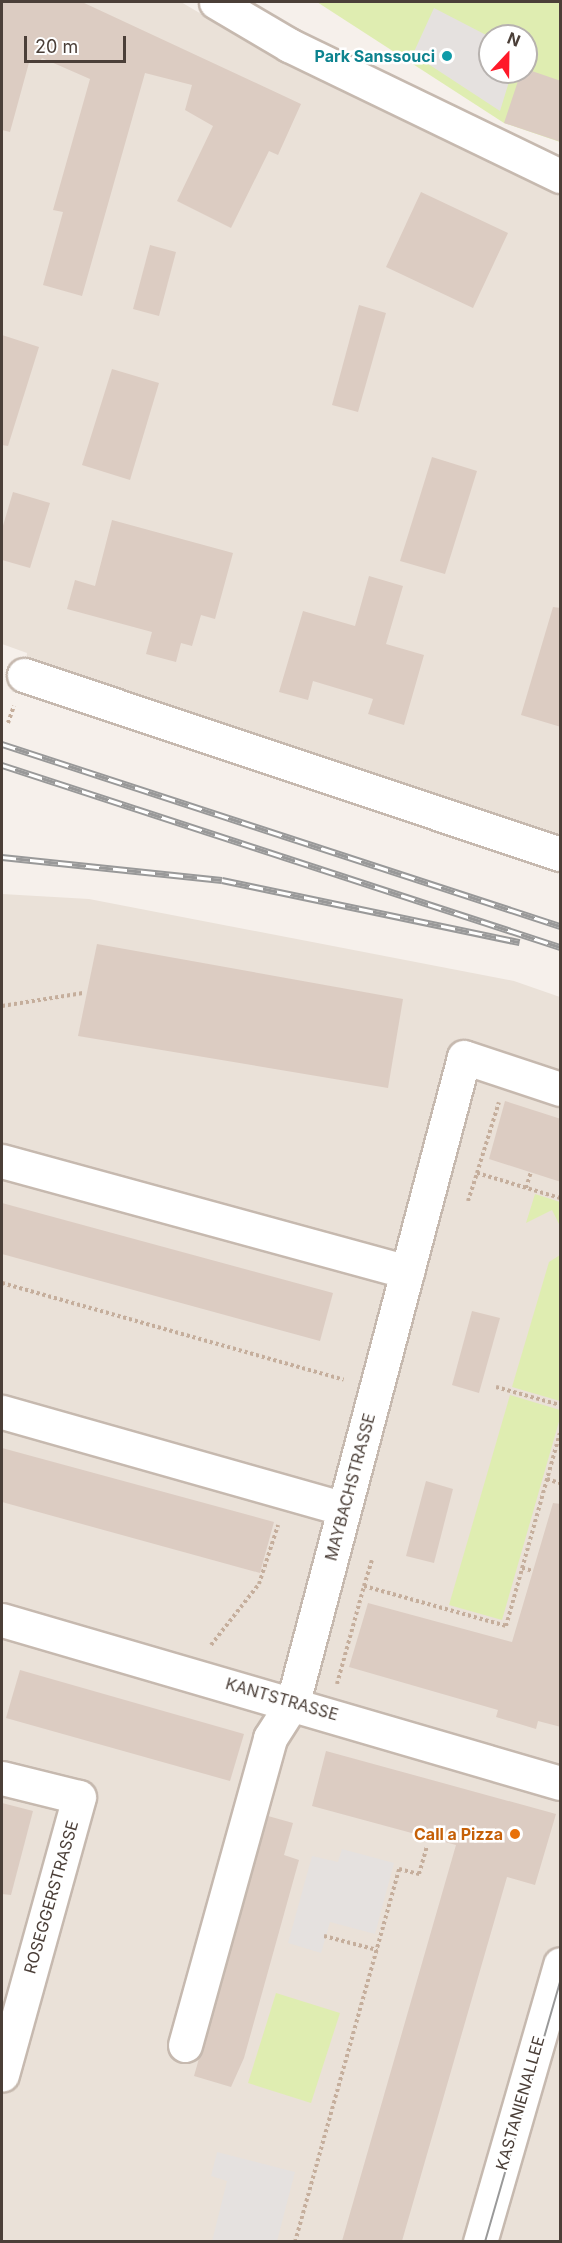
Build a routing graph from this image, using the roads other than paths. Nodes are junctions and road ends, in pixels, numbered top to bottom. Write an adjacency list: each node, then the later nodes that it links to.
1 (216, 2): 2 (street)
2 (561, 176)
3 (24, 675): 4 (street)
4 (561, 854)
5 (561, 1089): 7 (street, MAYBACHSTRASSE)
6 (2, 1161): 7 (street)
7 (407, 1272): 9 (street, MAYBACHSTRASSE)
8 (2, 1412): 9 (street)
9 (344, 1509): 11 (street, MAYBACHSTRASSE)
10 (2, 1620): 11 (street, KANTSTRASSE)
11 (293, 1702): 13 (street, KANTSTRASSE); 15 (street, MAYBACHSTRASSE)
12 (2, 1778): 16 (street, ROSEGGERSTRASSE)
13 (561, 1784)
14 (561, 1964): 17 (street, KASTANIENALLEE)
15 (184, 2045)
16 (2, 2074)
17 (480, 2241)

